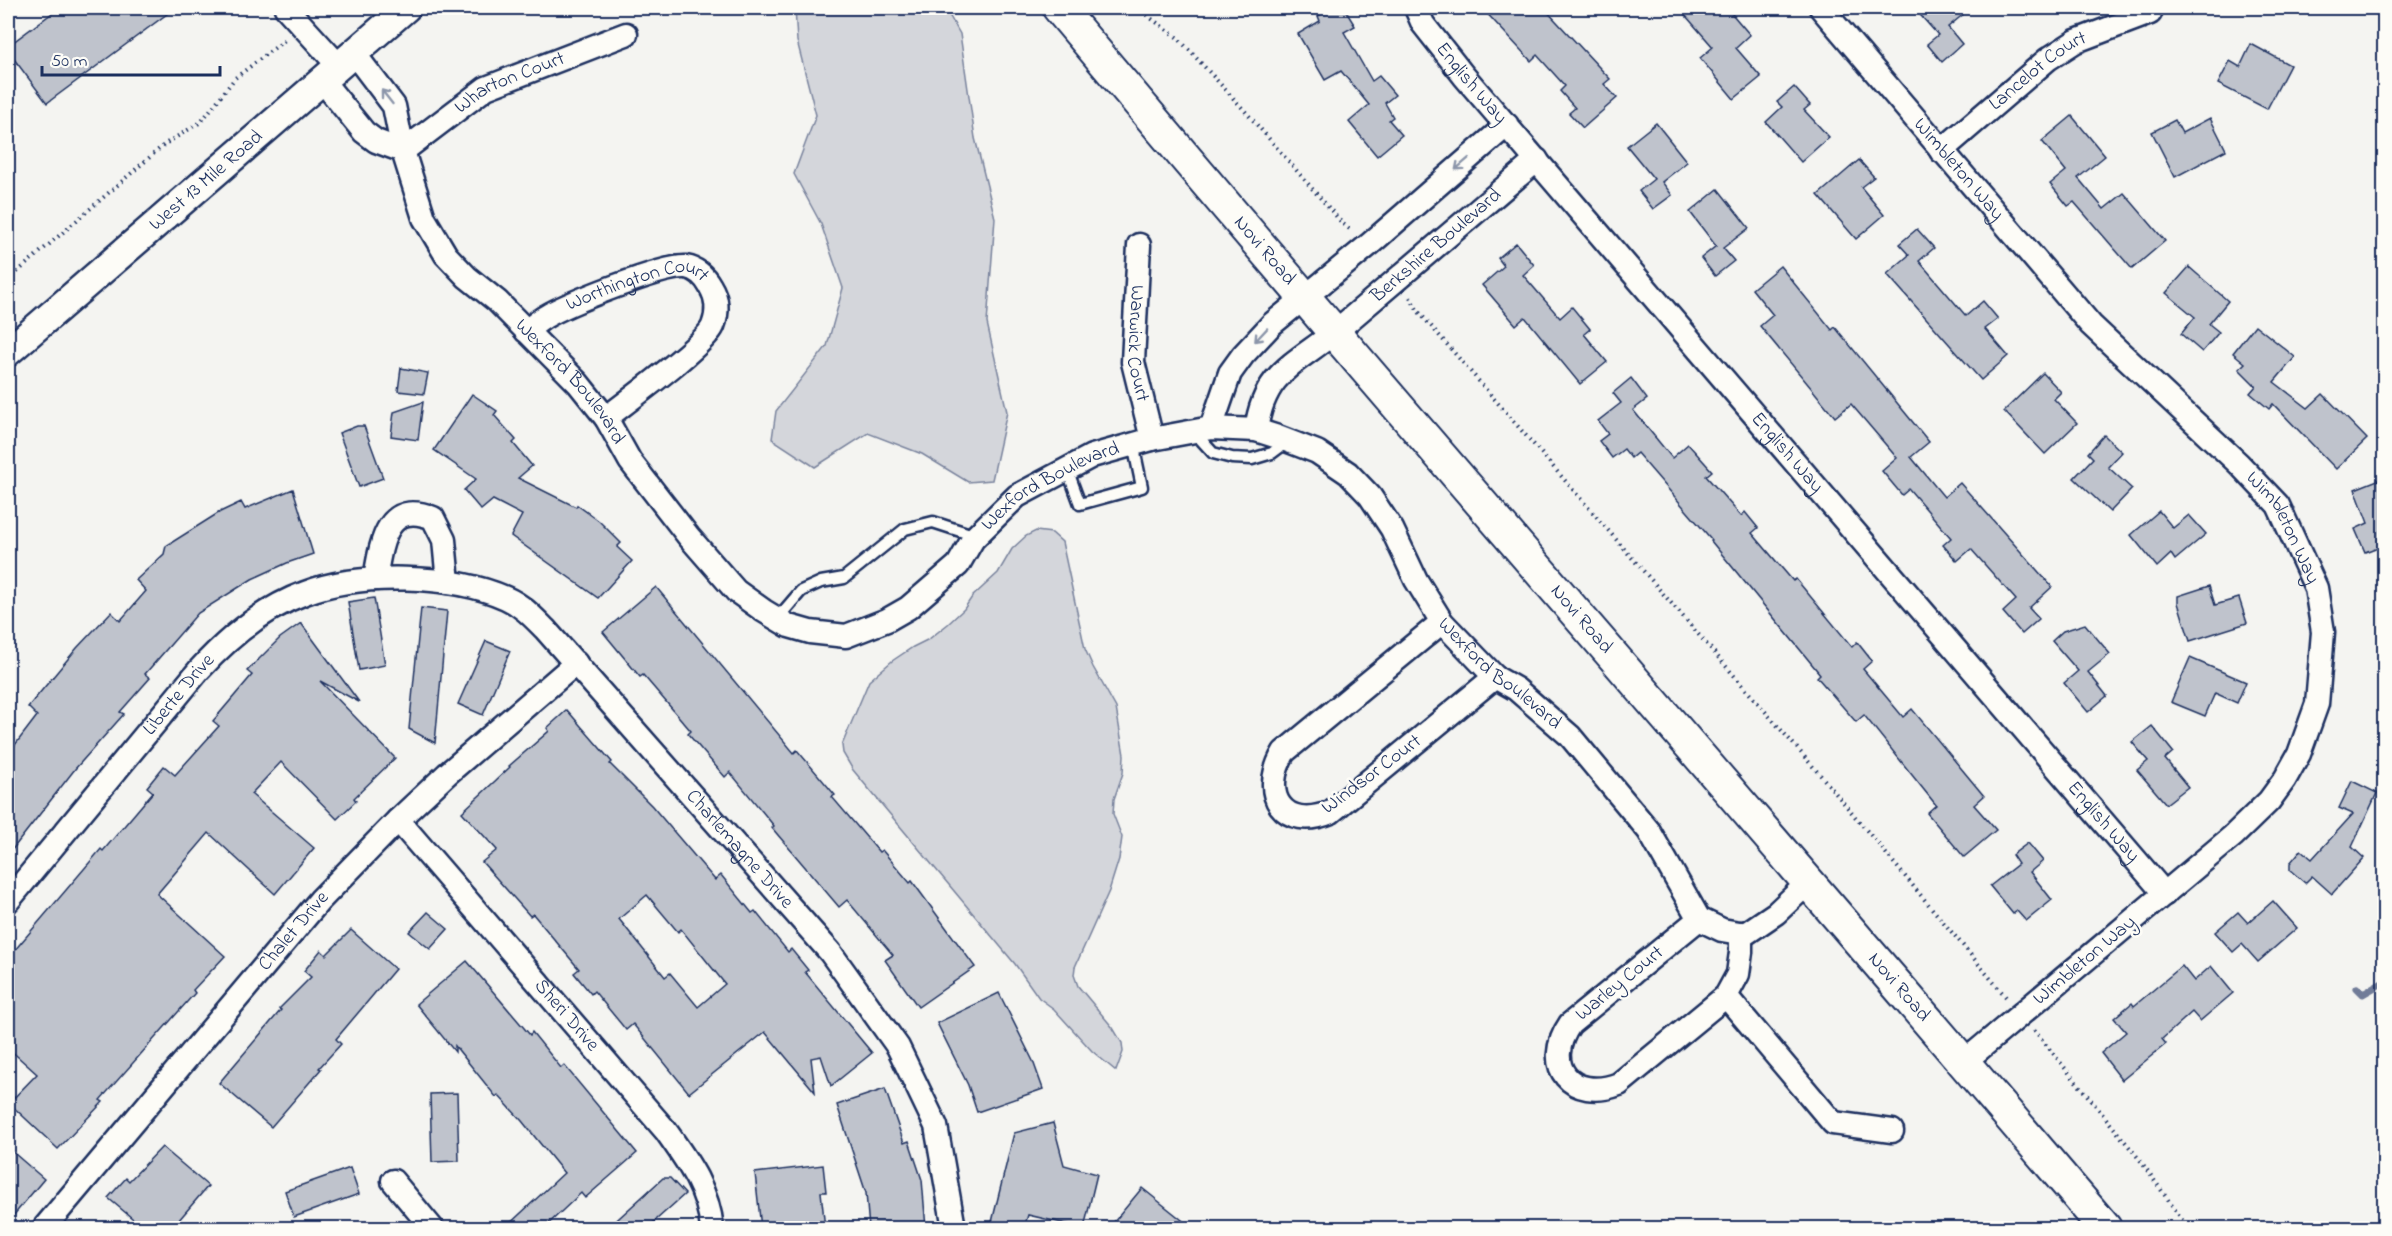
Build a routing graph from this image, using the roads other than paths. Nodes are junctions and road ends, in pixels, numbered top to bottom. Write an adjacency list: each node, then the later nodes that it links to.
1 (286, 8): 8 (street)
2 (406, 8): 8 (street, West 13 Mile Road)
3 (1059, 8): 14 (main road, Novi Road)
4 (1416, 8): 9 (street, English Way)
5 (1821, 8): 11 (street, Wimbleton Way)
6 (2150, 12): 11 (street, Lancelot Court)
7 (626, 34): 10 (street, Wharton Court)
8 (337, 65): 10 (street); 10 (street, Wexford Boulevard, one-way to 8); 17 (street, West 13 Mile Road)
9 (1506, 125): 12 (street, English Way); 14 (street, one-way to 14)
10 (403, 151): 15 (street, Wexford Boulevard)
11 (1941, 151): 34 (street, Wimbleton Way)
12 (1537, 160): 16 (street, Berkshire Boulevard); 34 (street, English Way)
13 (1139, 246): 22 (street, Warwick Court)
14 (1304, 296): 16 (main road, Novi Road); 19 (street, one-way to 19)
15 (526, 331): 18 (street, Wexford Boulevard); 18 (street, Worthington Court)
16 (1335, 332): 20 (street, Berkshire Boulevard); 33 (main road, Novi Road)
17 (8, 352)
18 (606, 418): 28 (street, Wexford Boulevard)
19 (1202, 429): 20 (street, Wexford Boulevard); 21 (lane); 22 (street, Wexford Boulevard)
20 (1256, 430): 21 (street, Wexford Boulevard)
21 (1289, 441): 29 (street, Wexford Boulevard)
22 (1143, 442): 23 (street, Wexford Boulevard); 23 (lane)
23 (1067, 469): 24 (street, Wexford Boulevard)
24 (976, 536): 28 (lane); 28 (street, Wexford Boulevard)
25 (375, 579): 26 (street, Liberte Drive); 27 (street); 35 (street, Liberte Drive)
26 (407, 580): 27 (street, Charlemagne Drive)
27 (448, 582): 30 (street, Charlemagne Drive)
28 (777, 619)
29 (1442, 622): 31 (street, Wexford Boulevard); 31 (street, Windsor Court)
30 (576, 663): 32 (street, Chalet Drive); 45 (street, Charlemagne Drive)
31 (1495, 677): 36 (street, Wexford Boulevard)
32 (398, 820): 42 (street, Sheri Drive); 43 (street, Chalet Drive)
33 (1809, 882): 37 (street); 39 (main road, Novi Road)
34 (2165, 894): 39 (street, Wimbleton Way)
35 (8, 901)
36 (1698, 919): 37 (street); 38 (street, Warley Court)
37 (1741, 933): 38 (street)
38 (1726, 996): 40 (street)
39 (1964, 1062): 46 (main road, Novi Road)
40 (1892, 1131)
41 (393, 1181): 44 (street)
42 (712, 1227)
43 (44, 1228)
44 (432, 1228)
45 (954, 1228)
46 (2105, 1228)

